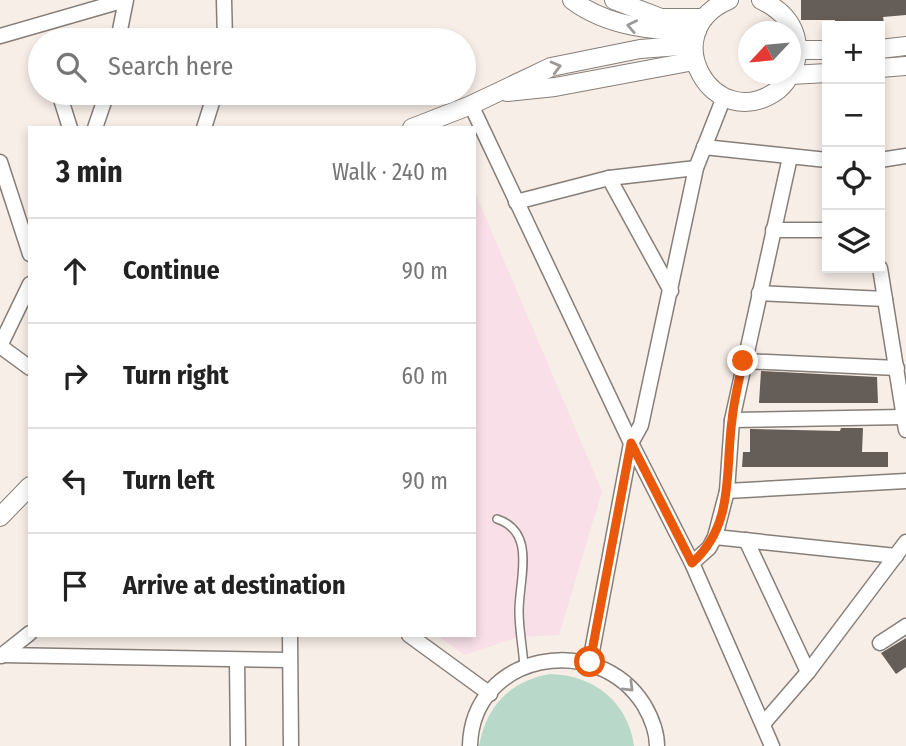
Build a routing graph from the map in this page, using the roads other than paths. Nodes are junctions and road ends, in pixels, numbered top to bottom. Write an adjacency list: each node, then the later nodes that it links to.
1 (125, 0): 8 (street); 12 (street)
2 (224, 0): 13 (street)
3 (572, 0): 15 (street, one-way to 3)
4 (614, 0): 15 (street)
5 (729, 0): 15 (street)
6 (761, 0): 7 (street)
7 (788, 21)
8 (39, 25): 10 (street); 11 (street)
9 (28, 28): 14 (street)
10 (28, 28)
11 (40, 28)
12 (120, 28)
13 (225, 28)
14 (0, 36)
15 (697, 38): 25 (street); 26 (street)
16 (906, 46): 17 (street)
17 (885, 48)
18 (801, 50): 19 (street)
19 (822, 50)
20 (906, 66): 21 (street)
21 (885, 68)
22 (822, 73): 23 (street)
23 (801, 74)
24 (782, 84): 25 (street)
25 (724, 97): 35 (street)
26 (476, 102)
27 (62, 105): 31 (street)
28 (103, 105): 32 (street)
29 (211, 105): 33 (street)
30 (471, 105): 34 (street); 43 (street)
31 (68, 126)
32 (96, 126)
33 (205, 126)
34 (417, 126)
35 (704, 147): 37 (street); 41 (street)
36 (906, 156): 38 (street)
37 (790, 157): 39 (street); 44 (street)
38 (885, 158)
39 (822, 160)
40 (0, 162): 46 (street)
41 (696, 167): 42 (street); 49 (street)
42 (609, 178): 43 (street); 49 (street)
43 (516, 202): 57 (street)
44 (773, 230): 45 (street); 50 (street)
45 (822, 230)
46 (28, 248)
47 (881, 273): 51 (street)
48 (28, 288): 53 (street)
49 (671, 291): 57 (street)
50 (759, 293): 51 (street); 52 (street)
51 (885, 299): 54 (street)
52 (743, 361): 54 (street); 55 (street)
53 (28, 367)
54 (897, 368): 56 (street)
55 (732, 420): 56 (street); 60 (street)
56 (905, 424)
57 (631, 443): 67 (street); 76 (street)
58 (906, 481): 60 (street)
59 (28, 488): 61 (street)
60 (727, 491): 63 (street)
61 (0, 517)
62 (497, 519): 77 (lane)
63 (715, 537): 64 (street); 67 (street)
64 (746, 540): 66 (street); 78 (street)
65 (906, 542): 66 (street)
66 (896, 556): 78 (street)
67 (692, 563): 80 (street)
68 (906, 626): 72 (street)
69 (28, 635): 73 (street)
70 (290, 637): 75 (street)
71 (412, 637): 79 (street)
72 (880, 643)
73 (1, 656): 74 (street)
74 (237, 660): 75 (street); 81 (street)
75 (288, 660): 82 (street)
76 (590, 662): 77 (street); 84 (street, one-way to 84)
77 (524, 667): 79 (street)
78 (808, 672): 80 (street)
79 (489, 694): 83 (street)
80 (763, 724): 85 (street)
81 (238, 746)
82 (290, 746)
83 (470, 746)
84 (657, 746)
85 (772, 746)

